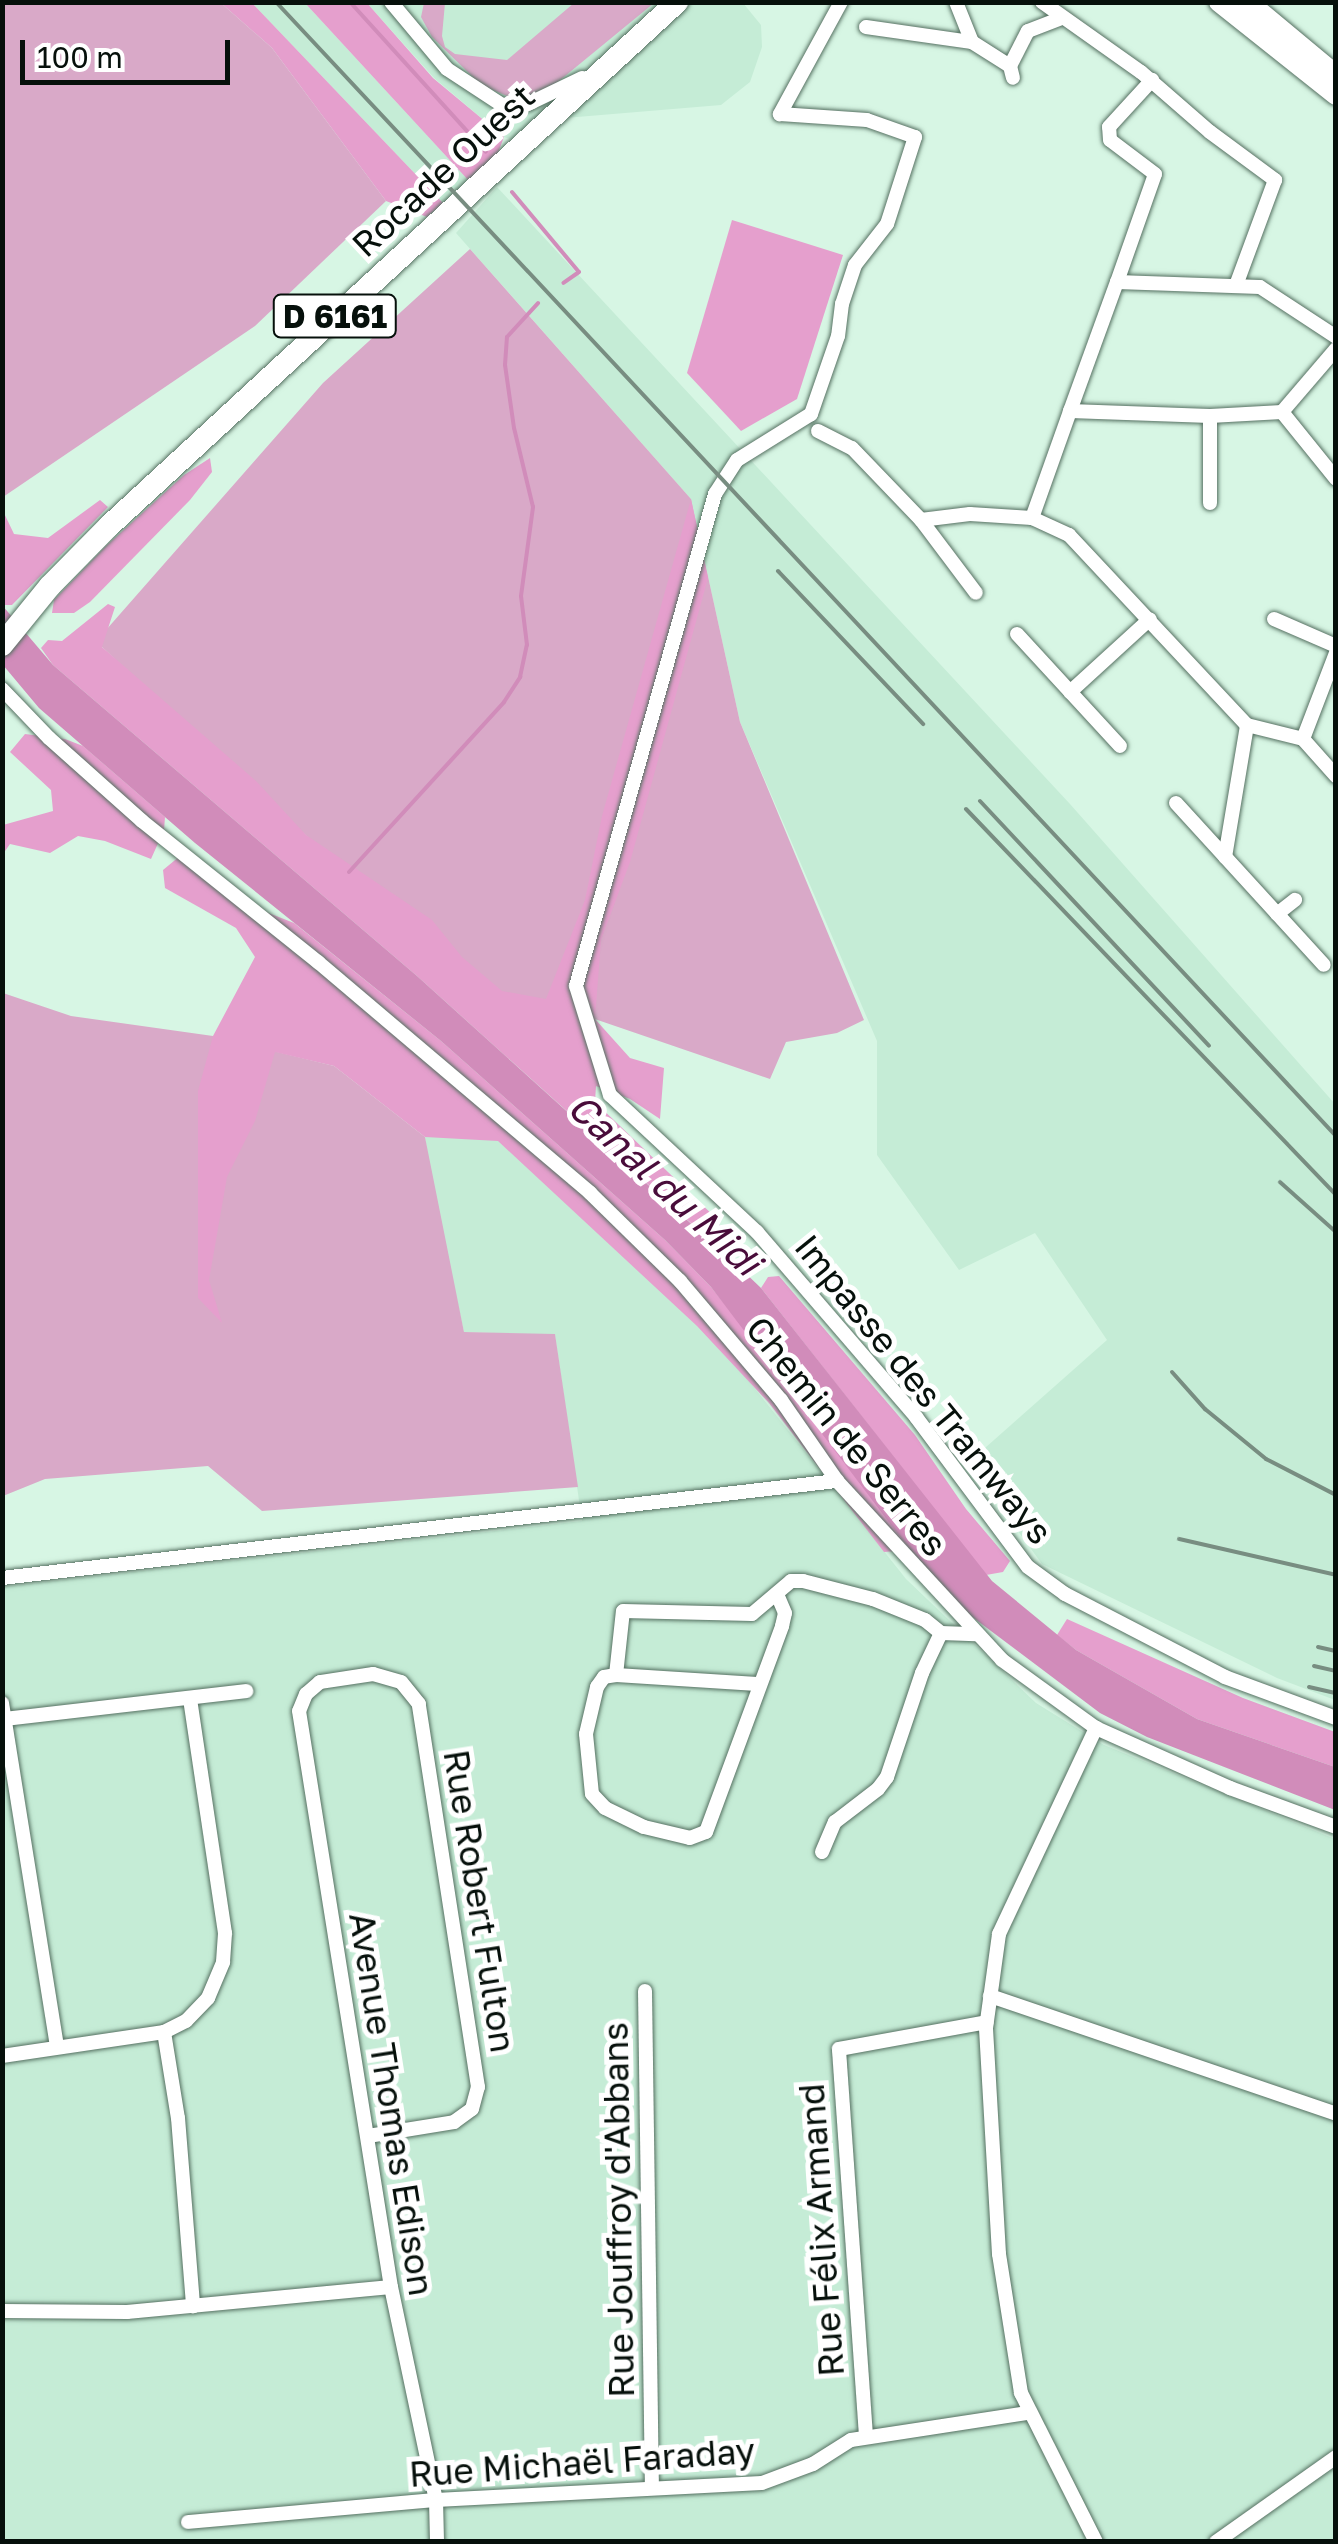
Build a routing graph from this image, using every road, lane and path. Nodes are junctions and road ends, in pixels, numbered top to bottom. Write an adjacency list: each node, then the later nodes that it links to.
1 (391, 2): 11 (street)
2 (677, 2): 11 (main road, Rocade Ouest / D 6161)
3 (840, 2): 55 (street, Impasse des Tramways)
4 (956, 2): 10 (street)
5 (1042, 2): 8 (street)
6 (1219, 2): 14 (main road)
7 (1248, 2): 12 (main road)
8 (1060, 19): 10 (street); 13 (street)
9 (866, 27): 10 (street)
10 (972, 42)
11 (625, 51): 31 (main road, Rocade Ouest / D 6161)
12 (1336, 75)
13 (1152, 80): 15 (street); 16 (street)
14 (1336, 95)
15 (1117, 282): 16 (street); 19 (street)
16 (1237, 283): 17 (street)
17 (1336, 337)
18 (1336, 349): 20 (street)
19 (1070, 412): 21 (street); 25 (street)
20 (1282, 412): 21 (street); 23 (street)
21 (1210, 416): 24 (street)
22 (818, 431): 26 (street)
23 (1336, 479)
24 (1210, 503)
25 (1032, 518): 26 (street); 29 (street)
26 (921, 520): 27 (street)
27 (976, 592)
28 (1274, 618): 32 (street)
29 (1150, 619): 34 (street); 35 (street)
30 (1017, 634): 34 (street)
31 (2, 644)
32 (1336, 650): 36 (street)
33 (2, 689): 44 (street, Chemin de Serres)
34 (1070, 692): 37 (street)
35 (1247, 725): 36 (street); 40 (street)
36 (1303, 740): 38 (street)
37 (1120, 746)
38 (1336, 776)
39 (1176, 803): 40 (street)
40 (1225, 858): 42 (street)
41 (1295, 900): 42 (street)
42 (1277, 914): 43 (street)
43 (1324, 965)
44 (838, 1481): 45 (street); 48 (street, Chemin de Serres)
45 (2, 1578)
46 (778, 1594): 47 (street); 49 (street); 51 (street)
47 (942, 1633): 48 (street); 59 (street)
48 (976, 1634): 57 (street, Chemin de Serres)
49 (616, 1675): 51 (street); 51 (street)
50 (320, 1682): 67 (street, Avenue Thomas Edison); 67 (street, Rue Robert Fulton)
51 (757, 1684)
52 (246, 1691): 53 (street)
53 (190, 1699): 56 (street); 63 (street)
54 (2, 1703): 56 (street)
55 (1336, 1718)
56 (5, 1719): 64 (street)
57 (1096, 1728): 58 (street, Chemin de Serres); 61 (street)
58 (1336, 1827)
59 (822, 1852)
60 (644, 1991): 74 (street, Rue Jouffroy d'Abbans)
61 (990, 1996): 62 (street); 66 (street)
62 (987, 2022): 71 (street); 72 (street, Rue Félix Armand)
63 (164, 2032): 64 (street); 69 (street)
64 (57, 2046): 65 (street)
65 (2, 2056)
66 (1336, 2114)
67 (368, 2136): 68 (street, Avenue Thomas Edison)
68 (391, 2287): 69 (street); 75 (street, Avenue Thomas Edison)
69 (193, 2306): 70 (street)
70 (2, 2310)
71 (1028, 2412): 72 (street, Rue Michaël Faraday); 78 (street)
72 (866, 2436): 74 (street, Rue Michaël Faraday)
73 (1336, 2458): 79 (street)
74 (652, 2488): 75 (street, Rue Michaël Faraday)
75 (436, 2500): 76 (street, Rue Michaël Faraday); 77 (street, Avenue Thomas Edison)
76 (188, 2522)
77 (437, 2542)
78 (1096, 2542)
79 (1216, 2542)

